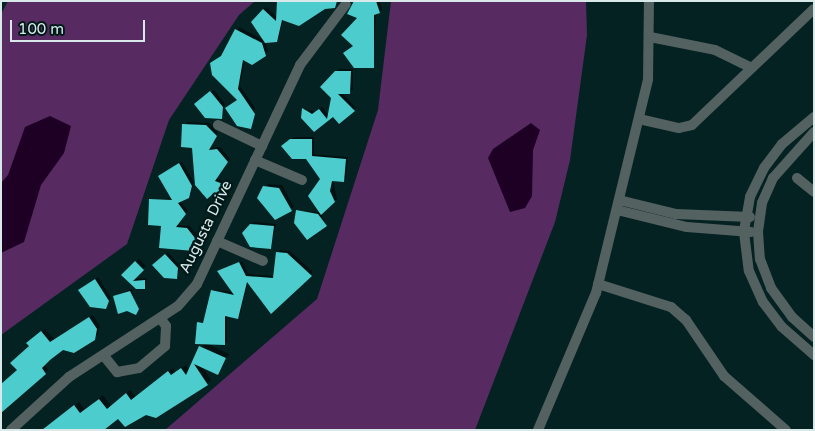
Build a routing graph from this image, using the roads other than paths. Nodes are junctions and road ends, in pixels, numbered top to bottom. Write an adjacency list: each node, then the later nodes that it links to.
1 (649, 1): 4 (street)
2 (346, 4): 10 (street, Augusta Drive)
3 (814, 9): 5 (street)
4 (650, 38): 5 (street); 7 (street)
5 (752, 68): 7 (street)
6 (814, 117): 17 (street)
7 (639, 119): 15 (street)
8 (218, 125): 10 (street)
9 (814, 132): 18 (street)
10 (262, 146): 11 (street, Augusta Drive)
11 (255, 160): 13 (street); 21 (street, Augusta Drive)
12 (797, 178): 14 (street)
13 (302, 180)
14 (814, 192)
15 (620, 196): 16 (street); 17 (street)
16 (617, 210): 19 (street); 23 (street)
17 (745, 217): 18 (street); 19 (street)
18 (758, 218): 20 (street)
19 (744, 232): 20 (street); 26 (street)
20 (758, 232): 25 (street)
21 (217, 240): 22 (street); 24 (street, Augusta Drive)
22 (263, 261)
23 (598, 284): 29 (street); 30 (street)
24 (160, 319): 27 (street, Augusta Drive); 27 (street)
25 (814, 337)
26 (814, 355)
27 (104, 356): 28 (street, Augusta Drive)
28 (11, 430)
29 (538, 430)
30 (786, 430)

